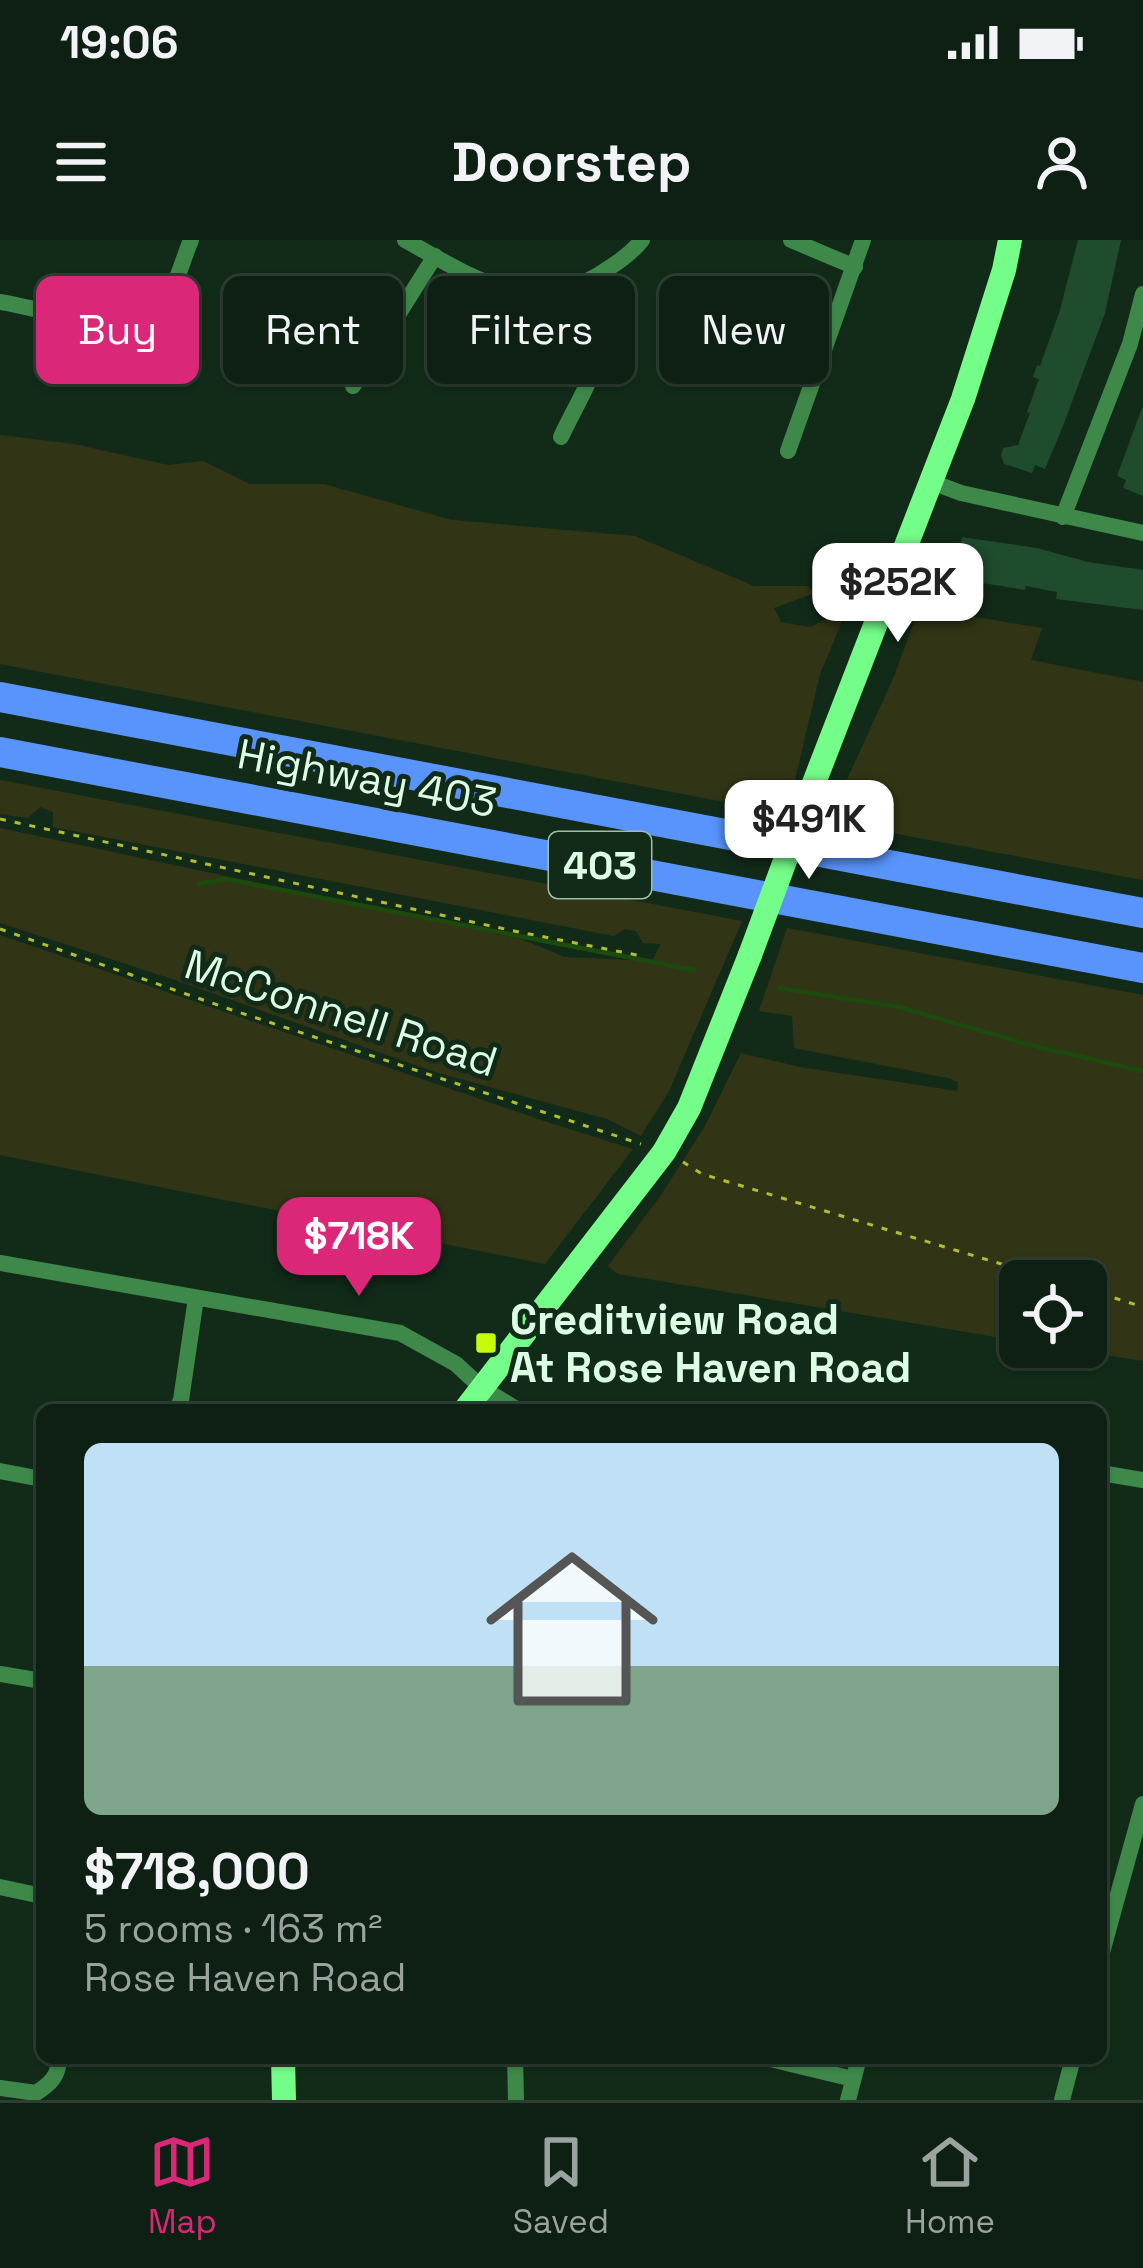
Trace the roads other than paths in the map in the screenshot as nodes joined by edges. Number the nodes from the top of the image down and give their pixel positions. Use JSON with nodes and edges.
{"nodes":[{"id":1,"x":191,"y":240,"type":"edge"},
{"id":2,"x":405,"y":240,"type":"edge"},
{"id":3,"x":642,"y":240,"type":"edge"},
{"id":4,"x":791,"y":240,"type":"edge"},
{"id":5,"x":863,"y":240,"type":"edge"},
{"id":6,"x":1010,"y":240,"type":"edge"},
{"id":7,"x":435,"y":256,"type":"junction"},
{"id":8,"x":855,"y":267,"type":"junction"},
{"id":9,"x":472,"y":276,"type":"edge"},
{"id":10,"x":595,"y":276,"type":"edge"},
{"id":11,"x":1143,"y":294,"type":"edge"},
{"id":12,"x":0,"y":302,"type":"edge"},
{"id":13,"x":586,"y":384,"type":"edge"},
{"id":14,"x":353,"y":386,"type":"dead end"},
{"id":15,"x":561,"y":437,"type":"dead end"},
{"id":16,"x":788,"y":451,"type":"dead end"},
{"id":17,"x":929,"y":481,"type":"junction"},
{"id":18,"x":1064,"y":517,"type":"junction"},
{"id":19,"x":1143,"y":533,"type":"edge"},
{"id":20,"x":0,"y":698,"type":"edge"},
{"id":21,"x":0,"y":752,"type":"edge"},
{"id":22,"x":1143,"y":913,"type":"edge"},
{"id":23,"x":1143,"y":968,"type":"edge"},
{"id":24,"x":0,"y":1263,"type":"edge"},
{"id":25,"x":196,"y":1298,"type":"junction"},
{"id":26,"x":482,"y":1388,"type":"junction"},
{"id":27,"x":178,"y":1404,"type":"edge"},
{"id":28,"x":470,"y":1404,"type":"edge"},
{"id":29,"x":508,"y":1404,"type":"edge"},
{"id":30,"x":0,"y":1471,"type":"edge"},
{"id":31,"x":1107,"y":1474,"type":"edge"},
{"id":32,"x":36,"y":1478,"type":"edge"},
{"id":33,"x":1143,"y":1480,"type":"edge"},
{"id":34,"x":0,"y":1674,"type":"edge"},
{"id":35,"x":36,"y":1680,"type":"edge"},
{"id":36,"x":1143,"y":1804,"type":"edge"},
{"id":37,"x":0,"y":1887,"type":"edge"},
{"id":38,"x":36,"y":1895,"type":"edge"},
{"id":39,"x":1107,"y":1935,"type":"edge"},
{"id":40,"x":59,"y":2064,"type":"edge"},
{"id":41,"x":284,"y":2064,"type":"edge"},
{"id":42,"x":515,"y":2064,"type":"edge"},
{"id":43,"x":791,"y":2064,"type":"edge"},
{"id":44,"x":857,"y":2064,"type":"edge"},
{"id":45,"x":1071,"y":2064,"type":"edge"},
{"id":46,"x":853,"y":2079,"type":"junction"},
{"id":47,"x":0,"y":2088,"type":"edge"},
{"id":48,"x":284,"y":2100,"type":"edge"},
{"id":49,"x":516,"y":2100,"type":"edge"},
{"id":50,"x":848,"y":2100,"type":"edge"},
{"id":51,"x":1061,"y":2100,"type":"edge"}],
"edges":[{"from":1,"to":12,"type":"street"},
{"from":2,"to":7,"type":"street"},
{"from":3,"to":10,"type":"street"},
{"from":4,"to":8,"type":"street"},
{"from":5,"to":8,"type":"street"},
{"from":6,"to":17,"type":"main road"},
{"from":7,"to":9,"type":"street"},
{"from":7,"to":14,"type":"street"},
{"from":8,"to":16,"type":"street"},
{"from":11,"to":18,"type":"street"},
{"from":13,"to":15,"type":"street"},
{"from":17,"to":18,"type":"street"},
{"from":17,"to":26,"type":"main road","bridge":true},
{"from":18,"to":19,"type":"street"},
{"from":20,"to":22,"type":"highway","name":"Highway 403","number":"403"},
{"from":21,"to":23,"type":"highway","name":"Highway 403","number":"403"},
{"from":24,"to":25,"type":"street"},
{"from":25,"to":26,"type":"street"},
{"from":25,"to":27,"type":"street"},
{"from":26,"to":28,"type":"main road"},
{"from":26,"to":29,"type":"street"},
{"from":30,"to":32,"type":"street"},
{"from":31,"to":33,"type":"street"},
{"from":34,"to":35,"type":"street"},
{"from":36,"to":39,"type":"street"},
{"from":37,"to":38,"type":"street"},
{"from":40,"to":47,"type":"street"},
{"from":41,"to":48,"type":"main road"},
{"from":42,"to":49,"type":"street"},
{"from":43,"to":46,"type":"street"},
{"from":44,"to":46,"type":"street"},
{"from":45,"to":51,"type":"street"},
{"from":46,"to":50,"type":"street"}]}
